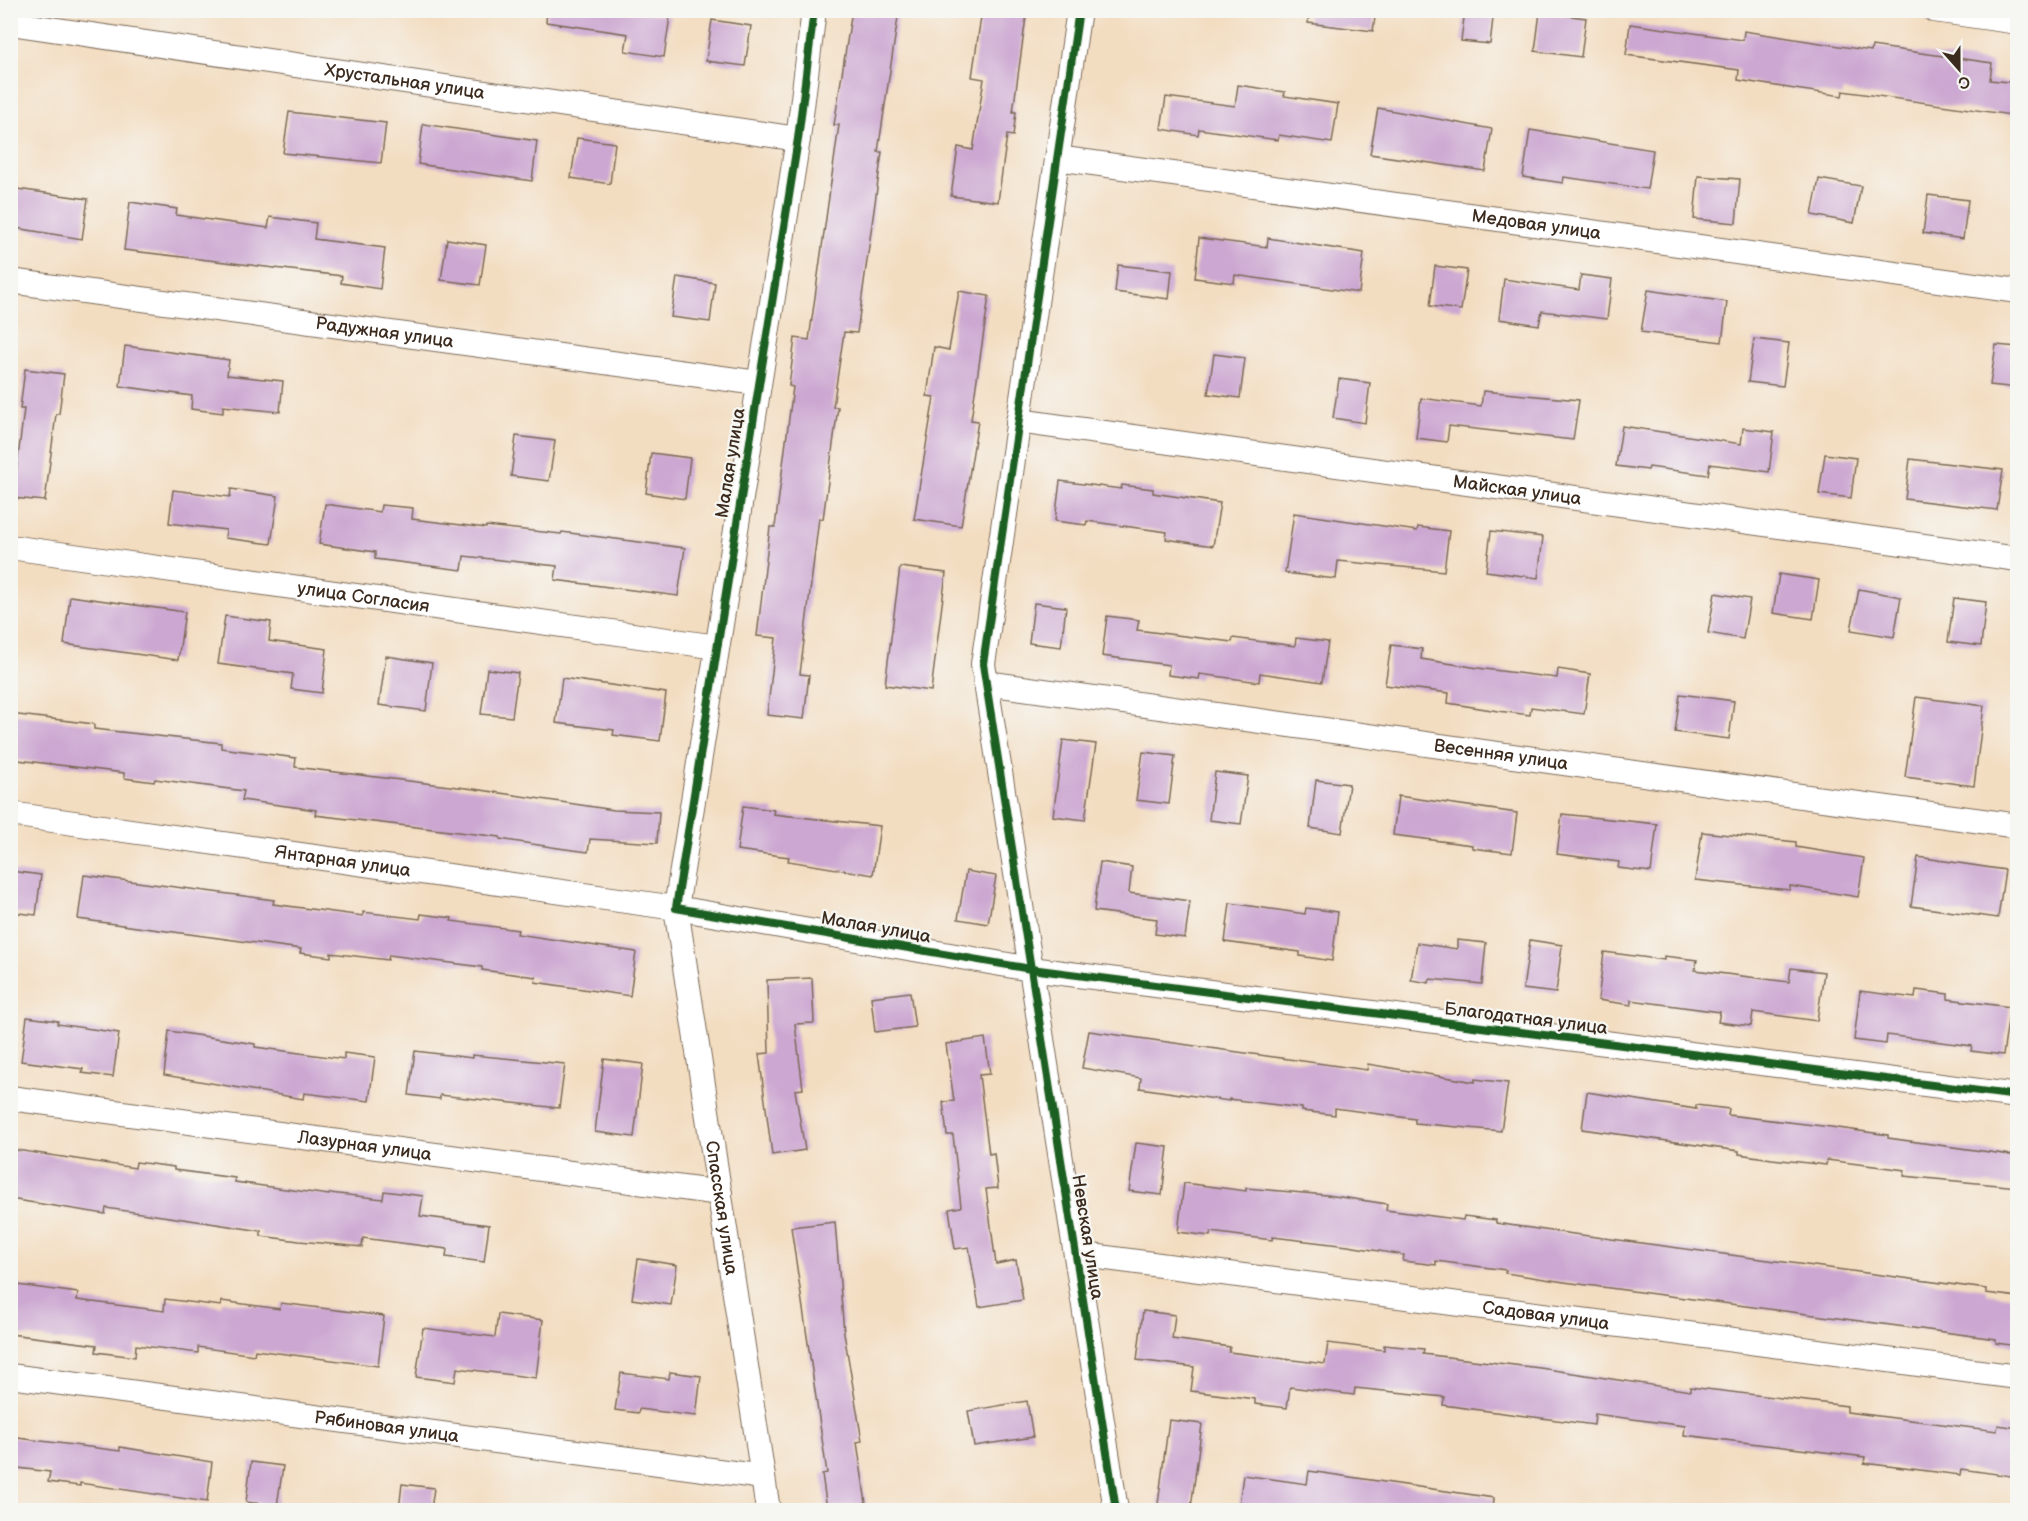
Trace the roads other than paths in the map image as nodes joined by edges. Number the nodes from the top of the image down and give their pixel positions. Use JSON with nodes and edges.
{"nodes":[{"id":1,"x":814,"y":10,"type":"edge"},
{"id":2,"x":1934,"y":10,"type":"edge"},
{"id":3,"x":1077,"y":21,"type":"edge"},
{"id":4,"x":2018,"y":22,"type":"edge"},
{"id":5,"x":10,"y":23,"type":"edge"},
{"id":6,"x":798,"y":139,"type":"junction"},
{"id":7,"x":1057,"y":158,"type":"junction"},
{"id":8,"x":10,"y":280,"type":"edge"},
{"id":9,"x":2018,"y":291,"type":"edge"},
{"id":10,"x":758,"y":383,"type":"junction"},
{"id":11,"x":1018,"y":421,"type":"junction"},
{"id":12,"x":10,"y":548,"type":"edge"},
{"id":13,"x":2018,"y":559,"type":"edge"},
{"id":14,"x":717,"y":647,"type":"junction"},
{"id":15,"x":986,"y":683,"type":"junction"},
{"id":16,"x":10,"y":814,"type":"edge"},
{"id":17,"x":2018,"y":826,"type":"edge"},
{"id":18,"x":676,"y":908,"type":"junction"},
{"id":19,"x":1031,"y":969,"type":"junction"},
{"id":20,"x":2018,"y":1096,"type":"edge"},
{"id":21,"x":10,"y":1098,"type":"edge"},
{"id":22,"x":720,"y":1193,"type":"junction"},
{"id":23,"x":1076,"y":1254,"type":"junction"},
{"id":24,"x":10,"y":1376,"type":"edge"},
{"id":25,"x":2018,"y":1377,"type":"edge"},
{"id":26,"x":763,"y":1477,"type":"junction"},
{"id":27,"x":768,"y":1510,"type":"edge"},
{"id":28,"x":1116,"y":1510,"type":"edge"}],
"edges":[{"from":1,"to":6,"type":"street","name":"Малая улица"},
{"from":2,"to":4,"type":"street"},
{"from":3,"to":7,"type":"street"},
{"from":5,"to":6,"type":"street","name":"Хрустальная улица"},
{"from":6,"to":10,"type":"street","name":"Малая улица"},
{"from":7,"to":9,"type":"street","name":"Медовая улица"},
{"from":7,"to":11,"type":"street"},
{"from":8,"to":10,"type":"street","name":"Радужная улица"},
{"from":10,"to":14,"type":"street","name":"Малая улица"},
{"from":11,"to":13,"type":"street","name":"Майская улица"},
{"from":11,"to":15,"type":"street"},
{"from":12,"to":14,"type":"street","name":"улица Согласия"},
{"from":14,"to":18,"type":"street","name":"Малая улица"},
{"from":15,"to":17,"type":"street","name":"Весенняя улица"},
{"from":15,"to":19,"type":"street"},
{"from":16,"to":18,"type":"street","name":"Янтарная улица"},
{"from":18,"to":19,"type":"street","name":"Малая улица"},
{"from":18,"to":22,"type":"street","name":"Спасская улица"},
{"from":19,"to":20,"type":"street","name":"Благодатная улица"},
{"from":19,"to":23,"type":"street","name":"Невская улица"},
{"from":21,"to":22,"type":"street","name":"Лазурная улица"},
{"from":22,"to":26,"type":"street","name":"Спасская улица"},
{"from":23,"to":25,"type":"street","name":"Садовая улица"},
{"from":23,"to":28,"type":"street","name":"Невская улица"},
{"from":24,"to":26,"type":"street","name":"Рябиновая улица"},
{"from":26,"to":27,"type":"street","name":"Спасская улица"}]}
